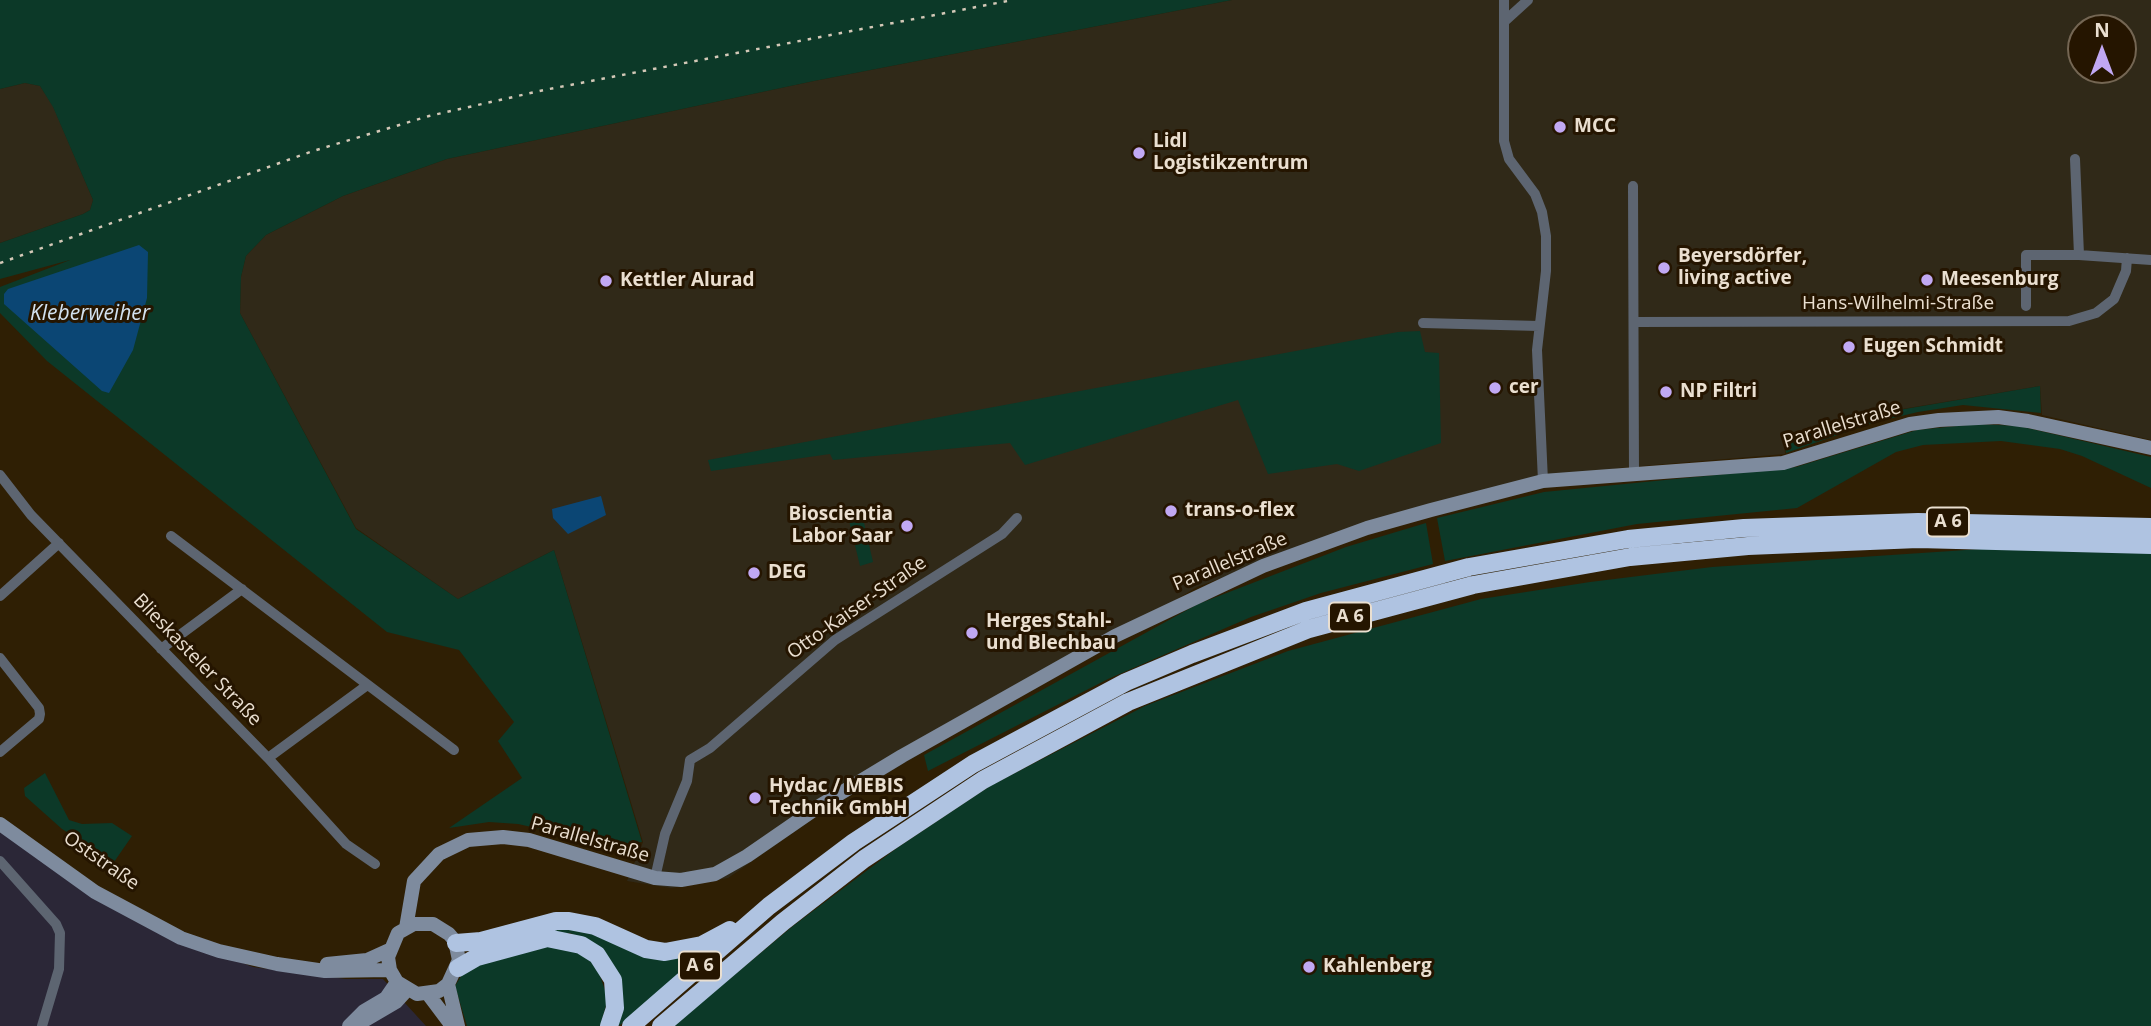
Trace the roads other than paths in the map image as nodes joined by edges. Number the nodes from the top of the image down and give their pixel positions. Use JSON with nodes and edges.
{"nodes":[{"id":1,"x":1504,"y":0,"type":"edge"},
{"id":2,"x":1528,"y":0,"type":"edge"},
{"id":3,"x":1506,"y":20,"type":"junction"},
{"id":4,"x":2075,"y":159,"type":"dead end"},
{"id":5,"x":1633,"y":186,"type":"dead end"},
{"id":6,"x":2079,"y":255,"type":"junction"},
{"id":7,"x":2127,"y":258,"type":"junction"},
{"id":8,"x":2151,"y":260,"type":"edge"},
{"id":9,"x":2025,"y":306,"type":"dead end"},
{"id":10,"x":1634,"y":322,"type":"junction"},
{"id":11,"x":1423,"y":323,"type":"dead end"},
{"id":12,"x":1539,"y":326,"type":"junction"},
{"id":13,"x":2151,"y":448,"type":"edge"},
{"id":14,"x":0,"y":474,"type":"edge"},
{"id":15,"x":1634,"y":475,"type":"junction"},
{"id":16,"x":1543,"y":481,"type":"junction"},
{"id":17,"x":1017,"y":518,"type":"dead end"},
{"id":18,"x":2151,"y":527,"type":"edge"},
{"id":19,"x":171,"y":536,"type":"dead end"},
{"id":20,"x":59,"y":543,"type":"junction"},
{"id":21,"x":2151,"y":545,"type":"edge"},
{"id":22,"x":242,"y":590,"type":"junction"},
{"id":23,"x":0,"y":596,"type":"edge"},
{"id":24,"x":161,"y":649,"type":"junction"},
{"id":25,"x":0,"y":659,"type":"edge"},
{"id":26,"x":366,"y":686,"type":"junction"},
{"id":27,"x":454,"y":750,"type":"dead end"},
{"id":28,"x":0,"y":752,"type":"edge"},
{"id":29,"x":268,"y":758,"type":"junction"},
{"id":30,"x":0,"y":813,"type":"edge"},
{"id":31,"x":0,"y":824,"type":"edge"},
{"id":32,"x":0,"y":861,"type":"edge"},
{"id":33,"x":431,"y":862,"type":"junction"},
{"id":34,"x":375,"y":863,"type":"dead end"},
{"id":35,"x":655,"y":878,"type":"junction"},
{"id":36,"x":769,"y":906,"type":"junction"},
{"id":37,"x":424,"y":923,"type":"junction"},
{"id":38,"x":406,"y":928,"type":"junction"},
{"id":39,"x":181,"y":938,"type":"junction"},
{"id":40,"x":456,"y":943,"type":"junction"},
{"id":41,"x":389,"y":950,"type":"junction"},
{"id":42,"x":305,"y":968,"type":"junction"},
{"id":43,"x":458,"y":968,"type":"junction"},
{"id":44,"x":398,"y":981,"type":"junction"},
{"id":45,"x":448,"y":984,"type":"junction"},
{"id":46,"x":428,"y":994,"type":"junction"},
{"id":47,"x":42,"y":1026,"type":"edge"},
{"id":48,"x":349,"y":1026,"type":"edge"},
{"id":49,"x":355,"y":1026,"type":"edge"},
{"id":50,"x":452,"y":1026,"type":"edge"},
{"id":51,"x":458,"y":1026,"type":"edge"},
{"id":52,"x":609,"y":1026,"type":"edge"},
{"id":53,"x":631,"y":1026,"type":"edge"},
{"id":54,"x":661,"y":1026,"type":"edge"}],
"edges":[{"from":1,"to":3,"type":"street"},
{"from":2,"to":3,"type":"street"},
{"from":3,"to":12,"type":"street"},
{"from":4,"to":6,"type":"street"},
{"from":5,"to":10,"type":"street"},
{"from":6,"to":7,"type":"street"},
{"from":6,"to":9,"type":"street"},
{"from":7,"to":8,"type":"street"},
{"from":7,"to":10,"type":"street","name":"Hans-Wilhelmi-Straße"},
{"from":10,"to":15,"type":"street"},
{"from":11,"to":12,"type":"street"},
{"from":12,"to":16,"type":"street"},
{"from":13,"to":15,"type":"street","name":"Parallelstraße"},
{"from":14,"to":20,"type":"street","name":"Blieskasteler Straße"},
{"from":15,"to":16,"type":"street","name":"Parallelstraße"},
{"from":16,"to":35,"type":"street","name":"Parallelstraße"},
{"from":17,"to":35,"type":"street","name":"Otto-Kaiser-Straße"},
{"from":18,"to":36,"type":"highway","number":"A 6"},
{"from":19,"to":22,"type":"street"},
{"from":20,"to":23,"type":"street"},
{"from":20,"to":24,"type":"street","name":"Blieskasteler Straße"},
{"from":21,"to":54,"type":"highway","number":"A 6"},
{"from":22,"to":24,"type":"street"},
{"from":22,"to":26,"type":"street"},
{"from":24,"to":29,"type":"street","name":"Blieskasteler Straße"},
{"from":25,"to":28,"type":"street"},
{"from":26,"to":27,"type":"street"},
{"from":26,"to":29,"type":"street"},
{"from":29,"to":34,"type":"street","name":"Blieskasteler Straße"},
{"from":30,"to":39,"type":"street","name":"Oststraße"},
{"from":31,"to":39,"type":"street","name":"Oststraße"},
{"from":32,"to":47,"type":"street"},
{"from":33,"to":35,"type":"street","name":"Parallelstraße"},
{"from":33,"to":37,"type":"street"},
{"from":33,"to":38,"type":"street","name":"Parallelstraße"},
{"from":36,"to":40,"type":"highway"},
{"from":36,"to":53,"type":"highway","number":"A 6"},
{"from":37,"to":38,"type":"street"},
{"from":37,"to":40,"type":"street"},
{"from":38,"to":41,"type":"street"},
{"from":39,"to":42,"type":"street","name":"Oststraße"},
{"from":40,"to":43,"type":"street"},
{"from":41,"to":42,"type":"street","name":"Oststraße"},
{"from":41,"to":44,"type":"street"},
{"from":42,"to":44,"type":"street","name":"Oststraße"},
{"from":43,"to":45,"type":"street"},
{"from":43,"to":52,"type":"highway"},
{"from":44,"to":46,"type":"street"},
{"from":44,"to":48,"type":"street"},
{"from":44,"to":49,"type":"street"},
{"from":45,"to":46,"type":"street"},
{"from":45,"to":51,"type":"street"},
{"from":46,"to":50,"type":"street"}]}
